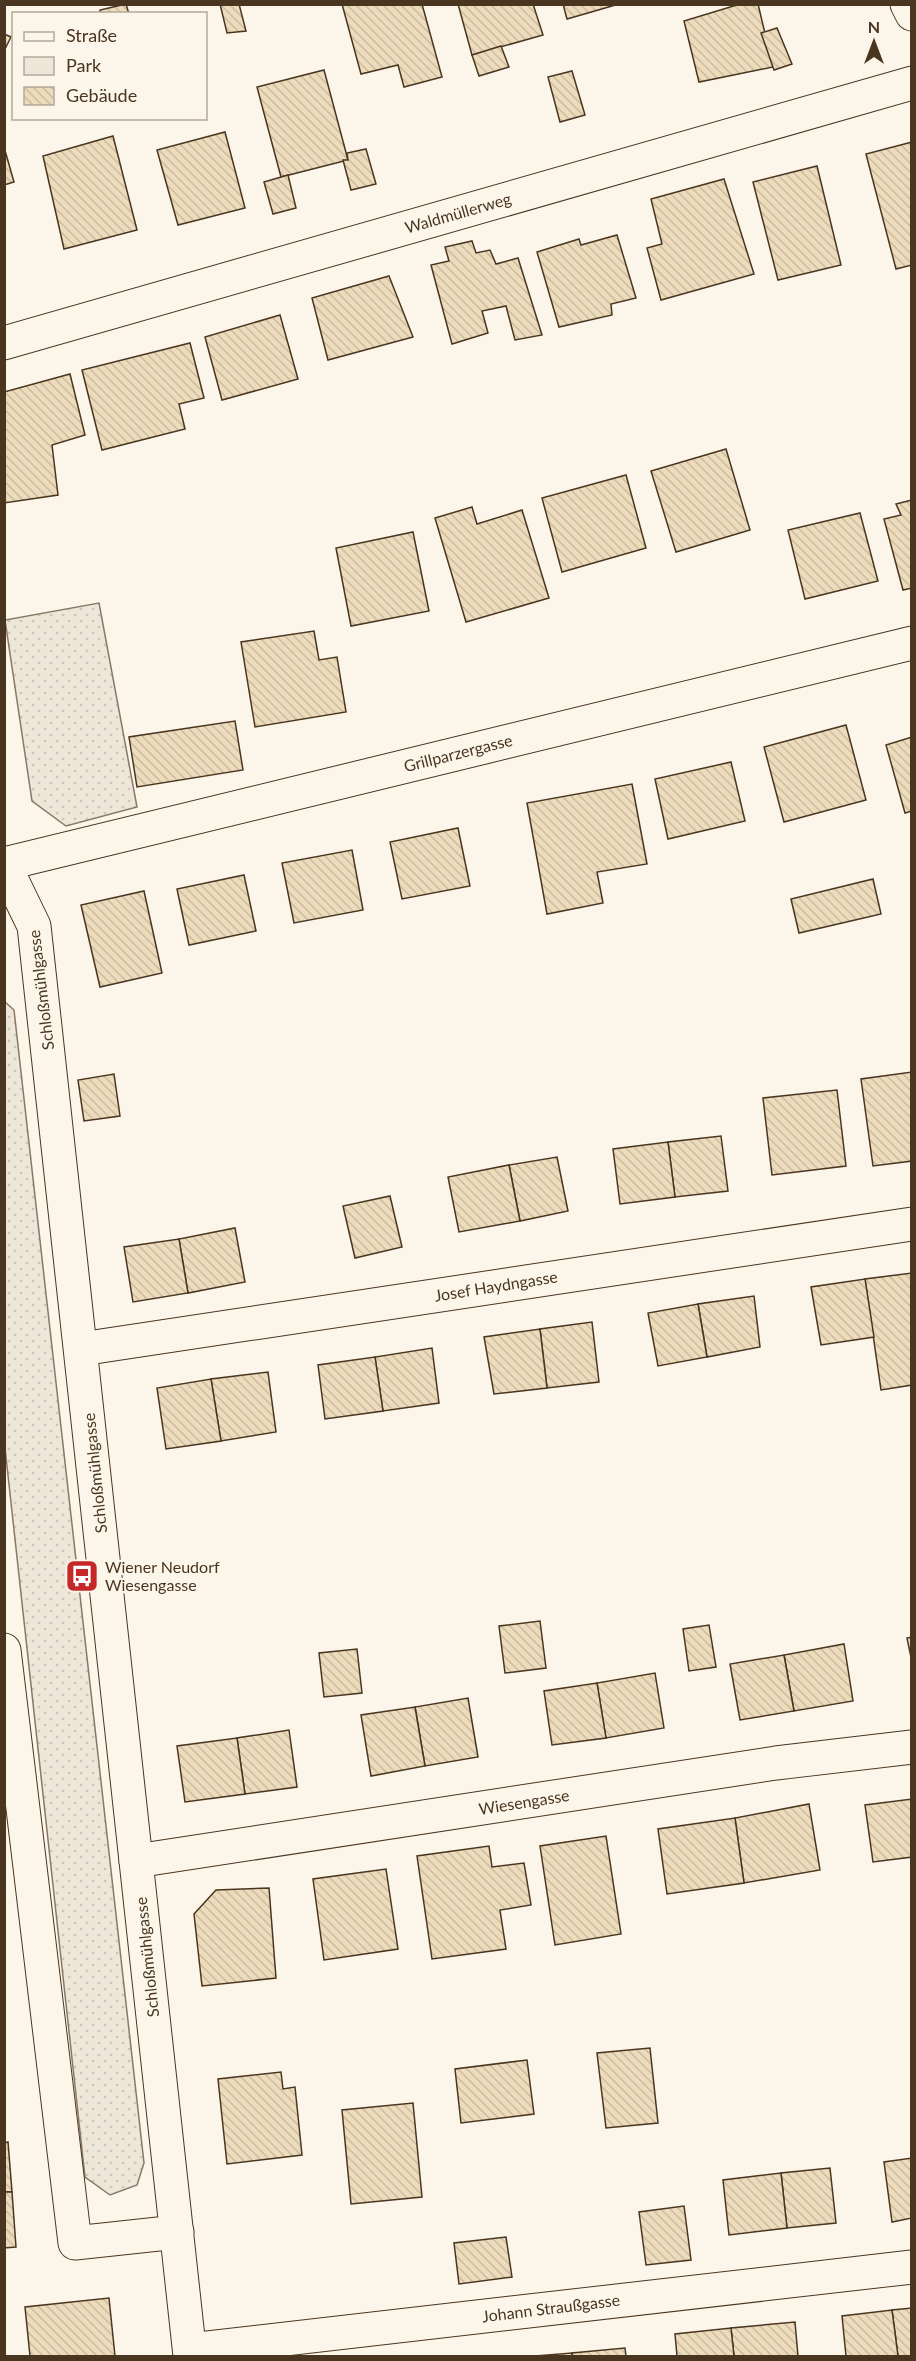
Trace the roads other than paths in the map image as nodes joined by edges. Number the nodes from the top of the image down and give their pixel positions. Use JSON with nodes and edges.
{"nodes":[{"id":1,"x":907,"y":4,"type":"edge"},
{"id":2,"x":912,"y":14,"type":"edge"},
{"id":3,"x":912,"y":82,"type":"edge"},
{"id":4,"x":4,"y":343,"type":"edge"},
{"id":5,"x":912,"y":643,"type":"edge"},
{"id":6,"x":4,"y":864,"type":"edge"},
{"id":7,"x":19,"y":928,"type":"edge"},
{"id":8,"x":912,"y":1224,"type":"edge"},
{"id":9,"x":81,"y":1349,"type":"junction"},
{"id":10,"x":4,"y":1650,"type":"edge"},
{"id":11,"x":912,"y":1747,"type":"edge"},
{"id":12,"x":136,"y":1861,"type":"junction"},
{"id":13,"x":177,"y":2232,"type":"junction"},
{"id":14,"x":912,"y":2267,"type":"edge"},
{"id":15,"x":190,"y":2353,"type":"edge"}],
"edges":[{"from":1,"to":2,"type":"street"},
{"from":3,"to":4,"type":"street","name":"Waldmüllerweg"},
{"from":5,"to":6,"type":"street","name":"Grillparzergasse"},
{"from":6,"to":7,"type":"street","name":"Schloßmühlgasse"},
{"from":7,"to":9,"type":"street","name":"Schloßmühlgasse"},
{"from":8,"to":9,"type":"street","name":"Josef Haydngasse"},
{"from":9,"to":12,"type":"street","name":"Schloßmühlgasse"},
{"from":10,"to":13,"type":"street"},
{"from":11,"to":12,"type":"street","name":"Wiesengasse"},
{"from":12,"to":13,"type":"street","name":"Schloßmühlgasse"},
{"from":13,"to":15,"type":"street","name":"Schloßmühlgasse"},
{"from":14,"to":15,"type":"street","name":"Johann Straußgasse"}]}
